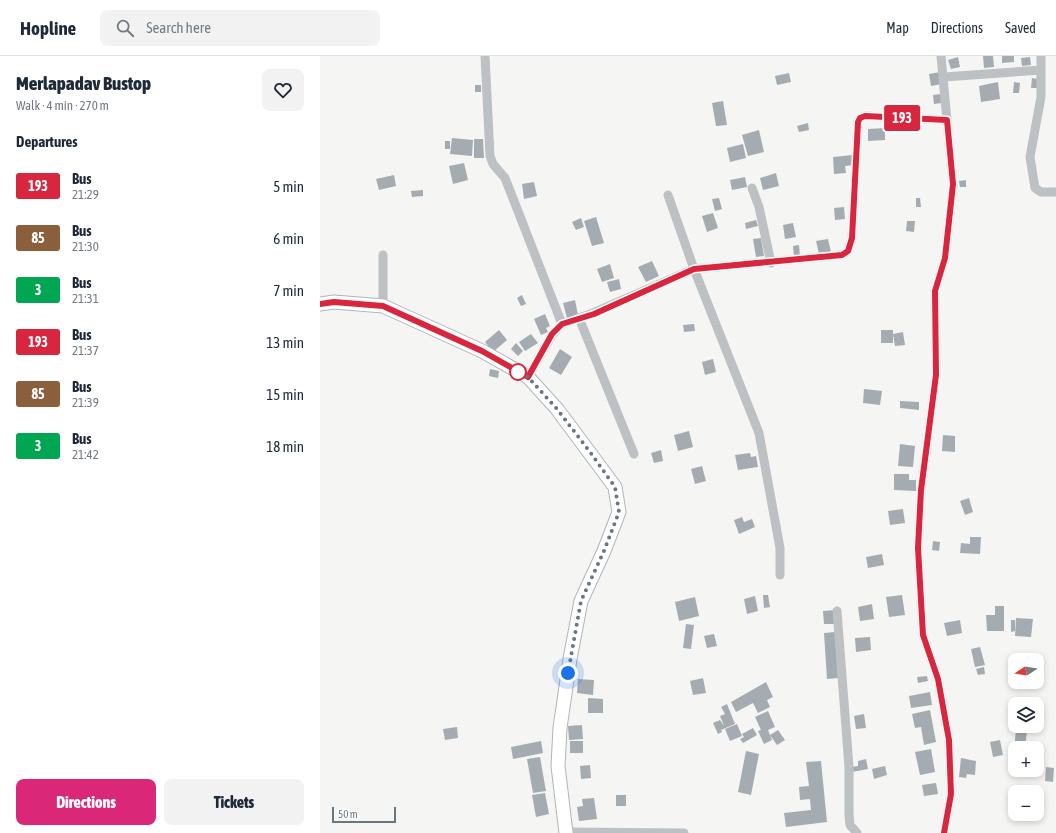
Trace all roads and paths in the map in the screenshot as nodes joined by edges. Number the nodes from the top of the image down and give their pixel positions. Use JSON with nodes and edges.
{"nodes":[{"id":1,"x":485,"y":56,"type":"edge"},
{"id":2,"x":941,"y":56,"type":"edge"},
{"id":3,"x":1041,"y":56,"type":"edge"},
{"id":4,"x":1042,"y":70,"type":"junction"},
{"id":5,"x":944,"y":77,"type":"junction"},
{"id":6,"x":947,"y":120,"type":"junction"},
{"id":7,"x":752,"y":188,"type":"dead end"},
{"id":8,"x":1056,"y":192,"type":"edge"},
{"id":9,"x":668,"y":194,"type":"dead end"},
{"id":10,"x":383,"y":255,"type":"dead end"},
{"id":11,"x":771,"y":263,"type":"junction"},
{"id":12,"x":694,"y":269,"type":"junction"},
{"id":13,"x":320,"y":304,"type":"edge"},
{"id":14,"x":383,"y":306,"type":"junction"},
{"id":15,"x":579,"y":318,"type":"junction"},
{"id":16,"x":562,"y":324,"type":"junction"},
{"id":17,"x":528,"y":377,"type":"junction"},
{"id":18,"x":634,"y":454,"type":"dead end"},
{"id":19,"x":780,"y":575,"type":"dead end"},
{"id":20,"x":837,"y":611,"type":"dead end"},
{"id":21,"x":566,"y":832,"type":"edge"},
{"id":22,"x":684,"y":833,"type":"edge"},
{"id":23,"x":857,"y":833,"type":"edge"},
{"id":24,"x":944,"y":833,"type":"edge"}],
"edges":[{"from":1,"to":16,"type":"street"},
{"from":2,"to":5,"type":"street"},
{"from":3,"to":4,"type":"street"},
{"from":4,"to":5,"type":"street"},
{"from":4,"to":8,"type":"street"},
{"from":5,"to":6,"type":"street"},
{"from":6,"to":11,"type":"street"},
{"from":6,"to":24,"type":"street"},
{"from":7,"to":11,"type":"street"},
{"from":9,"to":12,"type":"street"},
{"from":10,"to":14,"type":"street"},
{"from":11,"to":12,"type":"street"},
{"from":12,"to":15,"type":"street"},
{"from":12,"to":19,"type":"street"},
{"from":13,"to":14,"type":"main road"},
{"from":14,"to":17,"type":"main road"},
{"from":15,"to":16,"type":"street"},
{"from":15,"to":18,"type":"street"},
{"from":16,"to":17,"type":"street"},
{"from":17,"to":21,"type":"main road"},
{"from":20,"to":23,"type":"street"},
{"from":21,"to":22,"type":"street"}]}
